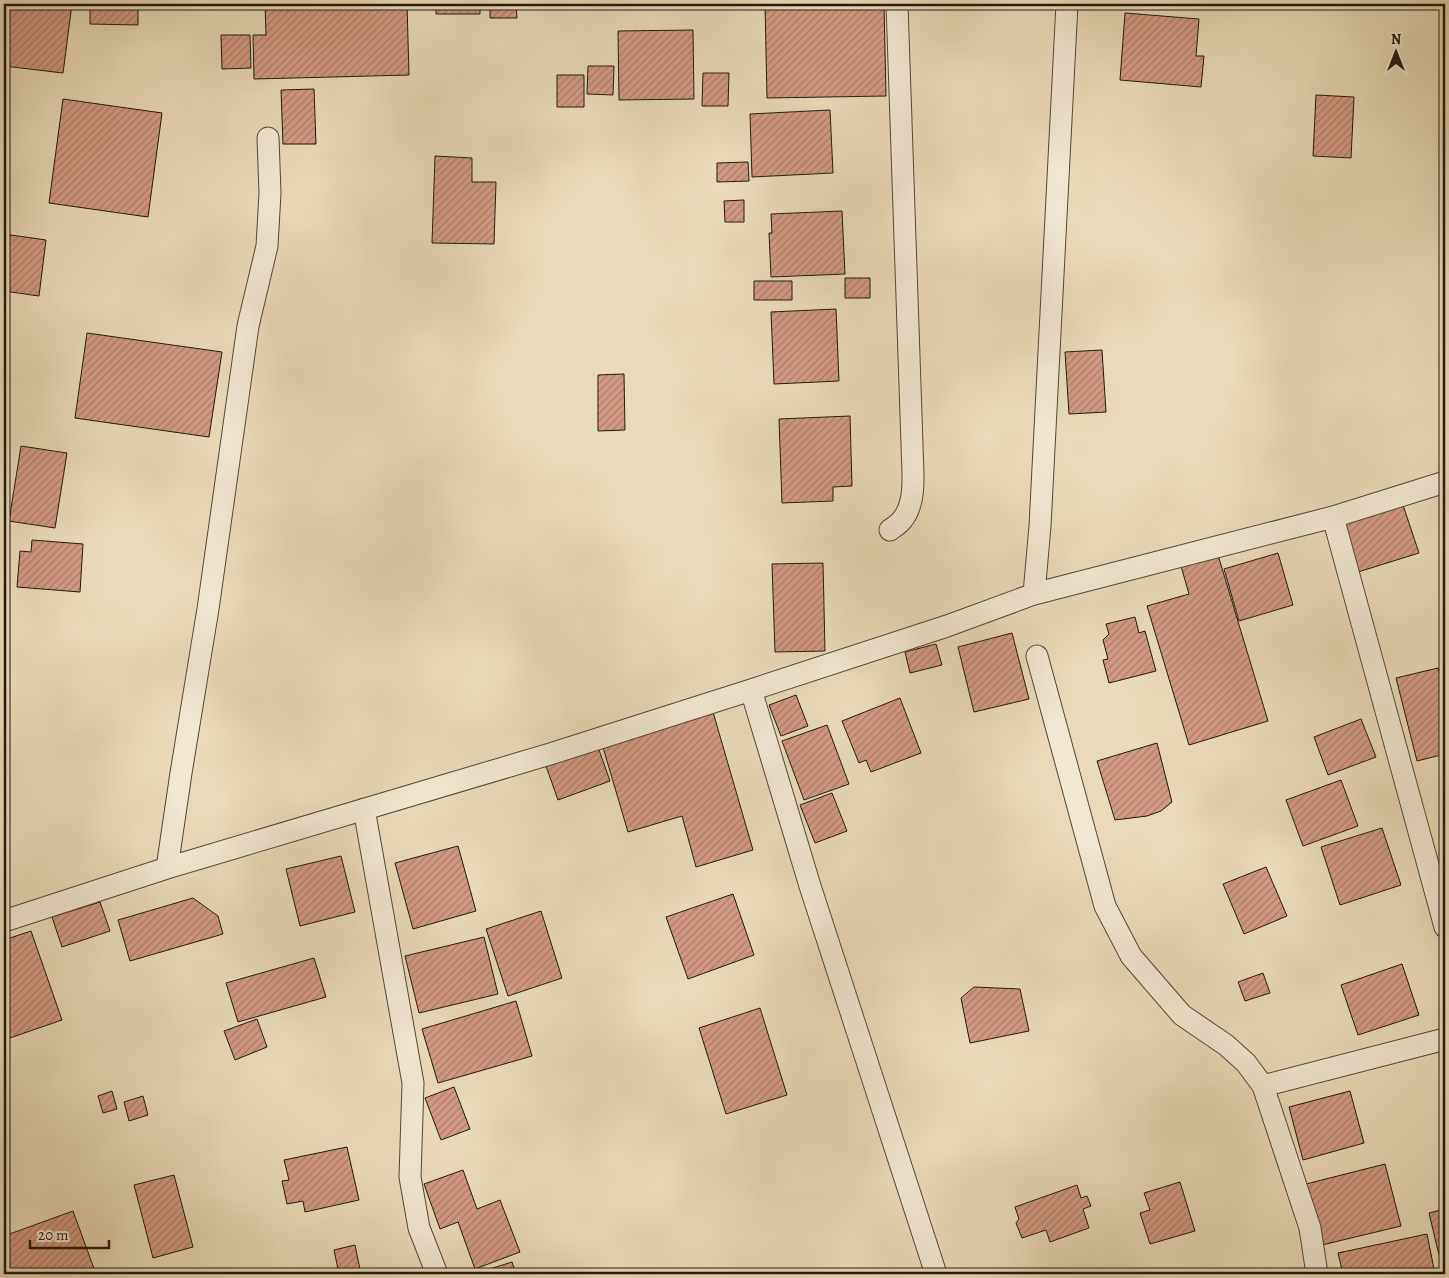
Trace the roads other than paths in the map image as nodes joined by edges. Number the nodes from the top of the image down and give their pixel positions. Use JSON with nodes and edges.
{"nodes":[{"id":1,"x":897,"y":4,"type":"edge"},
{"id":2,"x":1067,"y":4,"type":"edge"},
{"id":3,"x":268,"y":138,"type":"dead end"},
{"id":4,"x":1445,"y":482,"type":"edge"},
{"id":5,"x":1332,"y":517,"type":"junction"},
{"id":6,"x":890,"y":530,"type":"dead end"},
{"id":7,"x":1034,"y":594,"type":"junction"},
{"id":8,"x":1037,"y":656,"type":"dead end"},
{"id":9,"x":751,"y":690,"type":"junction"},
{"id":10,"x":364,"y":809,"type":"junction"},
{"id":11,"x":167,"y":868,"type":"junction"},
{"id":12,"x":4,"y":921,"type":"edge"},
{"id":13,"x":1445,"y":927,"type":"edge"},
{"id":14,"x":1445,"y":1039,"type":"edge"},
{"id":15,"x":1263,"y":1086,"type":"junction"},
{"id":16,"x":437,"y":1274,"type":"edge"},
{"id":17,"x":936,"y":1274,"type":"edge"},
{"id":18,"x":1317,"y":1274,"type":"edge"}],
"edges":[{"from":1,"to":6,"type":"street"},
{"from":2,"to":7,"type":"street"},
{"from":3,"to":11,"type":"street"},
{"from":4,"to":5,"type":"street"},
{"from":5,"to":7,"type":"street"},
{"from":5,"to":13,"type":"street"},
{"from":7,"to":9,"type":"street"},
{"from":8,"to":15,"type":"street"},
{"from":9,"to":10,"type":"street"},
{"from":9,"to":17,"type":"street"},
{"from":10,"to":11,"type":"street"},
{"from":10,"to":16,"type":"street"},
{"from":11,"to":12,"type":"street"},
{"from":14,"to":15,"type":"street"},
{"from":15,"to":18,"type":"street"}]}
